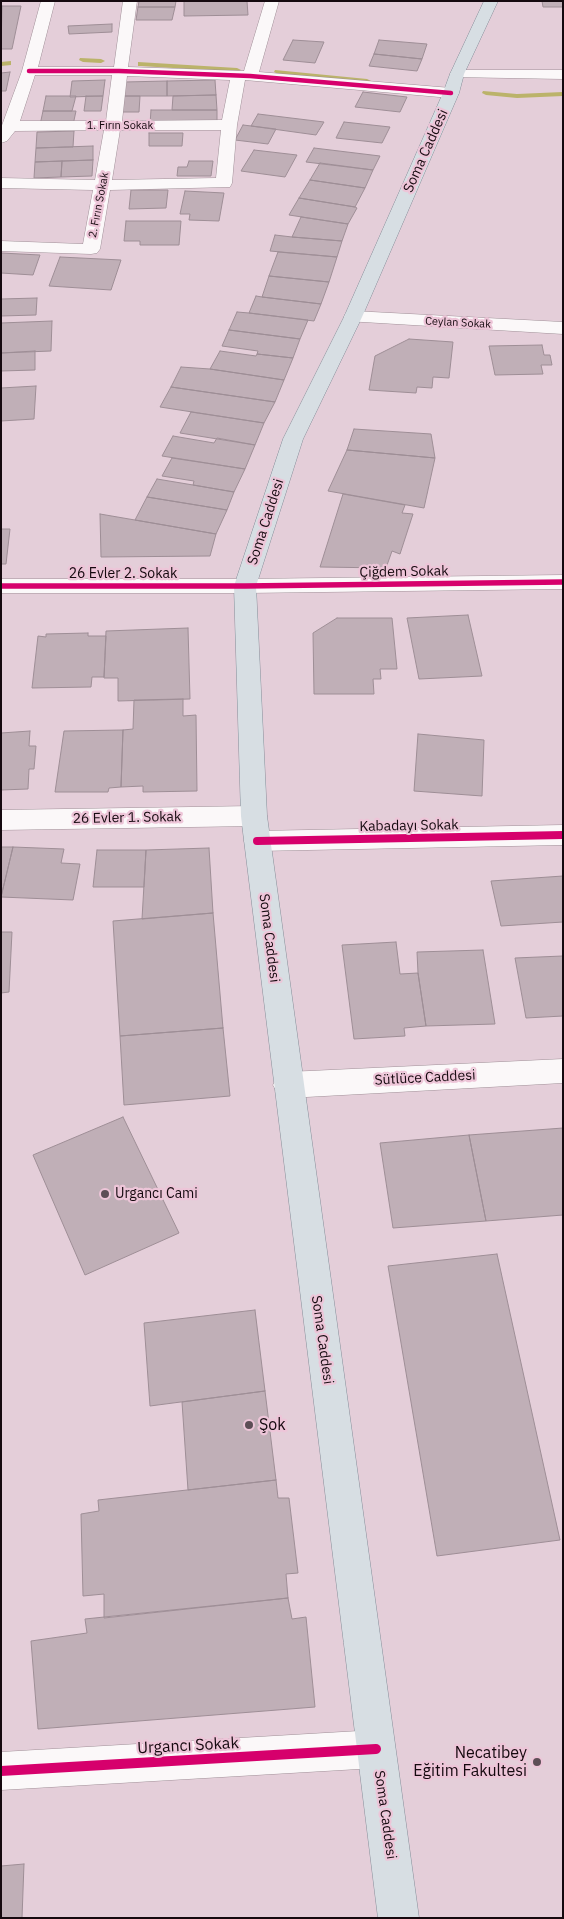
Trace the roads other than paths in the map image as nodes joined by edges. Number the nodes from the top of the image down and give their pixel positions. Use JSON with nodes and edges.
{"nodes":[{"id":1,"x":48,"y":1,"type":"edge"},
{"id":2,"x":130,"y":1,"type":"edge"},
{"id":3,"x":272,"y":1,"type":"edge"},
{"id":4,"x":491,"y":1,"type":"edge"},
{"id":5,"x":29,"y":71,"type":"junction"},
{"id":6,"x":120,"y":71,"type":"junction"},
{"id":7,"x":563,"y":75,"type":"edge"},
{"id":8,"x":244,"y":76,"type":"junction"},
{"id":9,"x":454,"y":83,"type":"junction"},
{"id":10,"x":113,"y":126,"type":"junction"},
{"id":11,"x":228,"y":126,"type":"junction"},
{"id":12,"x":6,"y":132,"type":"edge"},
{"id":13,"x":1,"y":184,"type":"edge"},
{"id":14,"x":104,"y":185,"type":"junction"},
{"id":15,"x":1,"y":246,"type":"edge"},
{"id":16,"x":353,"y":317,"type":"junction"},
{"id":17,"x":563,"y":328,"type":"edge"},
{"id":18,"x":563,"y":582,"type":"edge"},
{"id":19,"x":1,"y":586,"type":"edge"},
{"id":20,"x":245,"y":586,"type":"junction"},
{"id":21,"x":1,"y":820,"type":"edge"},
{"id":22,"x":255,"y":829,"type":"junction"},
{"id":23,"x":563,"y":835,"type":"edge"},
{"id":24,"x":563,"y":1071,"type":"edge"},
{"id":25,"x":288,"y":1085,"type":"junction"},
{"id":26,"x":376,"y":1749,"type":"junction"},
{"id":27,"x":1,"y":1771,"type":"edge"},
{"id":28,"x":399,"y":1918,"type":"edge"}],
"edges":[{"from":1,"to":5,"type":"street"},
{"from":2,"to":6,"type":"street","name":"2. Fırın Sokak"},
{"from":3,"to":8,"type":"street"},
{"from":4,"to":9,"type":"main road","name":"Soma Caddesi"},
{"from":5,"to":6,"type":"street"},
{"from":5,"to":12,"type":"street"},
{"from":6,"to":8,"type":"street"},
{"from":6,"to":10,"type":"street","name":"2. Fırın Sokak"},
{"from":7,"to":9,"type":"street"},
{"from":8,"to":9,"type":"street"},
{"from":8,"to":11,"type":"street"},
{"from":9,"to":16,"type":"main road","name":"Soma Caddesi"},
{"from":10,"to":11,"type":"street","name":"1. Fırın Sokak"},
{"from":10,"to":12,"type":"street","name":"1. Fırın Sokak"},
{"from":10,"to":14,"type":"street","name":"2. Fırın Sokak"},
{"from":11,"to":14,"type":"street"},
{"from":13,"to":14,"type":"street"},
{"from":14,"to":15,"type":"street","name":"2. Fırın Sokak"},
{"from":16,"to":17,"type":"street","name":"Ceylan Sokak"},
{"from":16,"to":20,"type":"main road","name":"Soma Caddesi"},
{"from":18,"to":20,"type":"street","name":"Çiğdem Sokak"},
{"from":19,"to":20,"type":"street","name":"26 Evler 2. Sokak"},
{"from":20,"to":22,"type":"main road","name":"Soma Caddesi"},
{"from":21,"to":22,"type":"street","name":"26 Evler 1. Sokak"},
{"from":22,"to":23,"type":"street","name":"Kabadayı Sokak"},
{"from":22,"to":25,"type":"main road","name":"Soma Caddesi"},
{"from":24,"to":25,"type":"street","name":"Sütlüce Caddesi"},
{"from":25,"to":26,"type":"main road","name":"Soma Caddesi"},
{"from":26,"to":27,"type":"street","name":"Urgancı Sokak"},
{"from":26,"to":28,"type":"main road","name":"Soma Caddesi"}]}
